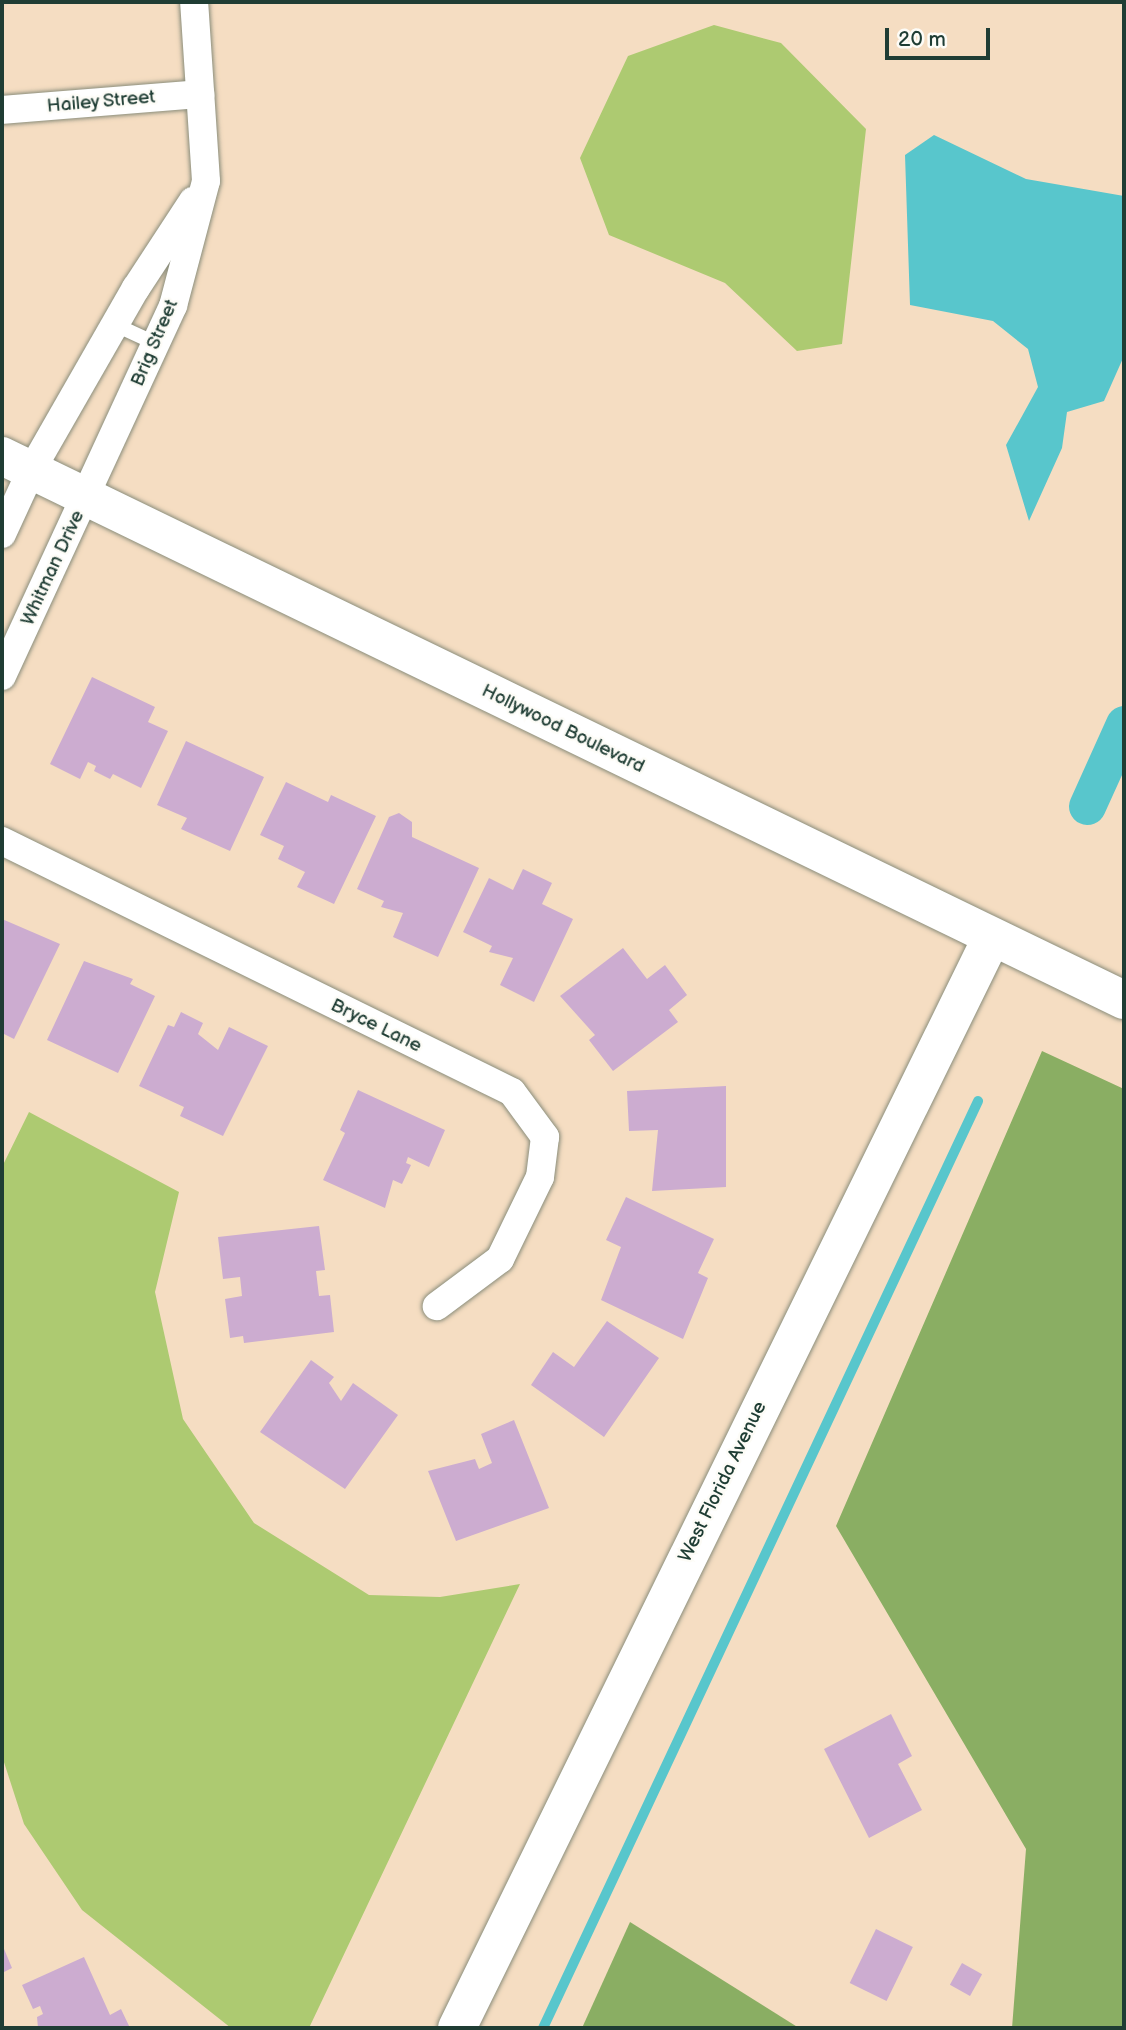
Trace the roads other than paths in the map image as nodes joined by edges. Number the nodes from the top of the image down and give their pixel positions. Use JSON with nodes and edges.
{"nodes":[{"id":1,"x":194,"y":2,"type":"edge"},
{"id":2,"x":200,"y":94,"type":"junction"},
{"id":3,"x":2,"y":110,"type":"edge"},
{"id":4,"x":206,"y":181,"type":"junction"},
{"id":5,"x":116,"y":325,"type":"junction"},
{"id":6,"x":157,"y":344,"type":"junction"},
{"id":7,"x":17,"y":464,"type":"edge"},
{"id":8,"x":86,"y":498,"type":"junction"},
{"id":9,"x":2,"y":534,"type":"edge"},
{"id":10,"x":2,"y":676,"type":"edge"},
{"id":11,"x":2,"y":841,"type":"edge"},
{"id":12,"x":992,"y":937,"type":"junction"},
{"id":13,"x":1124,"y":1000,"type":"edge"},
{"id":14,"x":437,"y":1306,"type":"dead end"},
{"id":15,"x":457,"y":2028,"type":"edge"}],
"edges":[{"from":1,"to":2,"type":"street","name":"Brig Street"},
{"from":2,"to":3,"type":"street","name":"Hailey Street"},
{"from":2,"to":4,"type":"street","name":"Brig Street"},
{"from":4,"to":5,"type":"street","name":"Brig Street"},
{"from":4,"to":6,"type":"street","name":"Brig Street"},
{"from":5,"to":6,"type":"lane"},
{"from":5,"to":7,"type":"street","name":"Brig Street"},
{"from":6,"to":8,"type":"street","name":"Brig Street"},
{"from":7,"to":8,"type":"street","name":"Hollywood Boulevard"},
{"from":7,"to":9,"type":"street"},
{"from":8,"to":10,"type":"street","name":"Whitman Drive"},
{"from":8,"to":12,"type":"street","name":"Hollywood Boulevard"},
{"from":11,"to":14,"type":"street","name":"Bryce Lane"},
{"from":12,"to":13,"type":"street","name":"Hollywood Boulevard"},
{"from":12,"to":15,"type":"street","name":"West Florida Avenue"}]}
